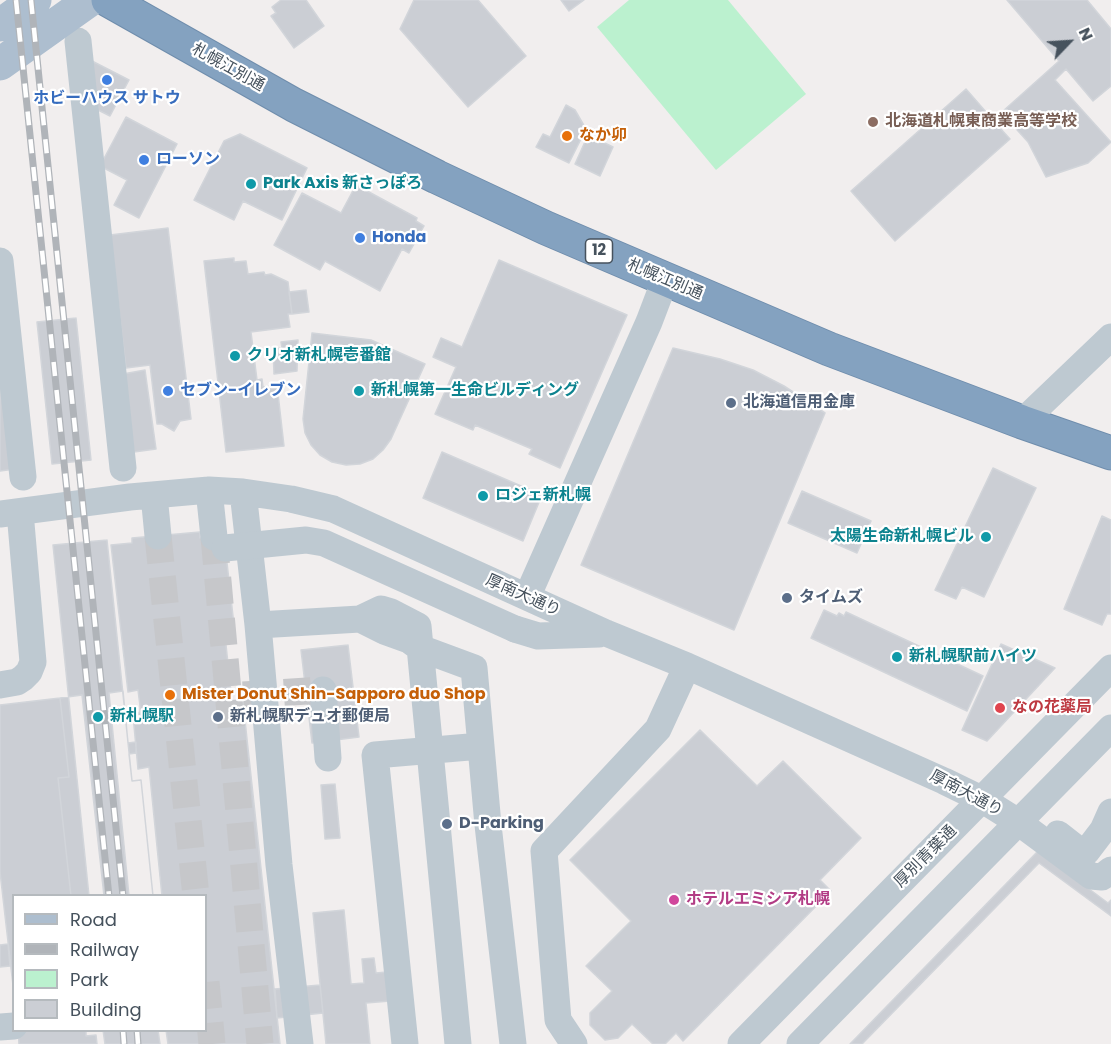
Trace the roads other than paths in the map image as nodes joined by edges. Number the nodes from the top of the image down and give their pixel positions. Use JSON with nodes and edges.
{"nodes":[{"id":1,"x":35,"y":0,"type":"edge"},
{"id":2,"x":90,"y":0,"type":"edge"},
{"id":3,"x":108,"y":0,"type":"edge"},
{"id":4,"x":0,"y":26,"type":"edge"},
{"id":5,"x":78,"y":41,"type":"dead end"},
{"id":6,"x":0,"y":64,"type":"edge"},
{"id":7,"x":0,"y":261,"type":"edge"},
{"id":8,"x":665,"y":280,"type":"junction"},
{"id":9,"x":1111,"y":337,"type":"edge"},
{"id":10,"x":1022,"y":422,"type":"junction"},
{"id":11,"x":1111,"y":453,"type":"edge"},
{"id":12,"x":123,"y":468,"type":"dead end"},
{"id":13,"x":23,"y":477,"type":"dead end"},
{"id":14,"x":209,"y":490,"type":"junction"},
{"id":15,"x":243,"y":492,"type":"junction"},
{"id":16,"x":154,"y":495,"type":"junction"},
{"id":17,"x":10,"y":513,"type":"edge"},
{"id":18,"x":158,"y":536,"type":"tunnel mouth"},
{"id":19,"x":527,"y":597,"type":"junction"},
{"id":20,"x":258,"y":625,"type":"junction"},
{"id":21,"x":606,"y":633,"type":"junction"},
{"id":22,"x":420,"y":648,"type":"junction"},
{"id":23,"x":687,"y":666,"type":"junction"},
{"id":24,"x":1111,"y":668,"type":"edge"},
{"id":25,"x":0,"y":685,"type":"edge"},
{"id":26,"x":323,"y":690,"type":"dead end"},
{"id":27,"x":1111,"y":728,"type":"edge"},
{"id":28,"x":481,"y":746,"type":"junction"},
{"id":29,"x":430,"y":750,"type":"junction"},
{"id":30,"x":328,"y":758,"type":"dead end"},
{"id":31,"x":983,"y":800,"type":"junction"},
{"id":32,"x":1111,"y":812,"type":"edge"},
{"id":33,"x":1023,"y":817,"type":"junction"},
{"id":34,"x":1111,"y":870,"type":"edge"},
{"id":35,"x":556,"y":1032,"type":"edge"},
{"id":36,"x":300,"y":1044,"type":"edge"},
{"id":37,"x":405,"y":1044,"type":"edge"},
{"id":38,"x":458,"y":1044,"type":"edge"},
{"id":39,"x":513,"y":1044,"type":"edge"},
{"id":40,"x":574,"y":1044,"type":"edge"},
{"id":41,"x":741,"y":1044,"type":"edge"},
{"id":42,"x":801,"y":1044,"type":"edge"}],
"edges":[{"from":1,"to":4,"type":"main road"},
{"from":2,"to":6,"type":"main road"},
{"from":3,"to":8,"type":"highway","name":"札幌江別通","number":"12"},
{"from":5,"to":12,"type":"street"},
{"from":7,"to":13,"type":"street"},
{"from":8,"to":10,"type":"highway","name":"札幌江別通","number":"12"},
{"from":8,"to":19,"type":"street"},
{"from":9,"to":10,"type":"street"},
{"from":10,"to":11,"type":"highway","name":"札幌江別通","number":"12"},
{"from":14,"to":15,"type":"street","name":"厚南大通り"},
{"from":14,"to":16,"type":"street","name":"厚南大通り"},
{"from":14,"to":21,"type":"street","bridge":true},
{"from":15,"to":19,"type":"street","name":"厚南大通り"},
{"from":15,"to":20,"type":"street"},
{"from":16,"to":17,"type":"street","name":"厚南大通り"},
{"from":16,"to":18,"type":"street"},
{"from":17,"to":25,"type":"street"},
{"from":19,"to":21,"type":"street","name":"厚南大通り"},
{"from":20,"to":22,"type":"street"},
{"from":20,"to":36,"type":"street"},
{"from":21,"to":23,"type":"street","name":"厚南大通り"},
{"from":22,"to":28,"type":"street"},
{"from":22,"to":29,"type":"street"},
{"from":23,"to":31,"type":"street","name":"厚南大通り"},
{"from":23,"to":35,"type":"street"},
{"from":24,"to":31,"type":"street","name":"厚別青葉通"},
{"from":26,"to":30,"type":"street"},
{"from":27,"to":33,"type":"street"},
{"from":28,"to":29,"type":"street"},
{"from":28,"to":39,"type":"street"},
{"from":29,"to":37,"type":"street"},
{"from":29,"to":38,"type":"street"},
{"from":31,"to":33,"type":"street","name":"厚南大通り"},
{"from":31,"to":41,"type":"street","name":"厚別青葉通"},
{"from":32,"to":33,"type":"street"},
{"from":33,"to":34,"type":"street"},
{"from":33,"to":42,"type":"street"},
{"from":35,"to":40,"type":"street"}]}
